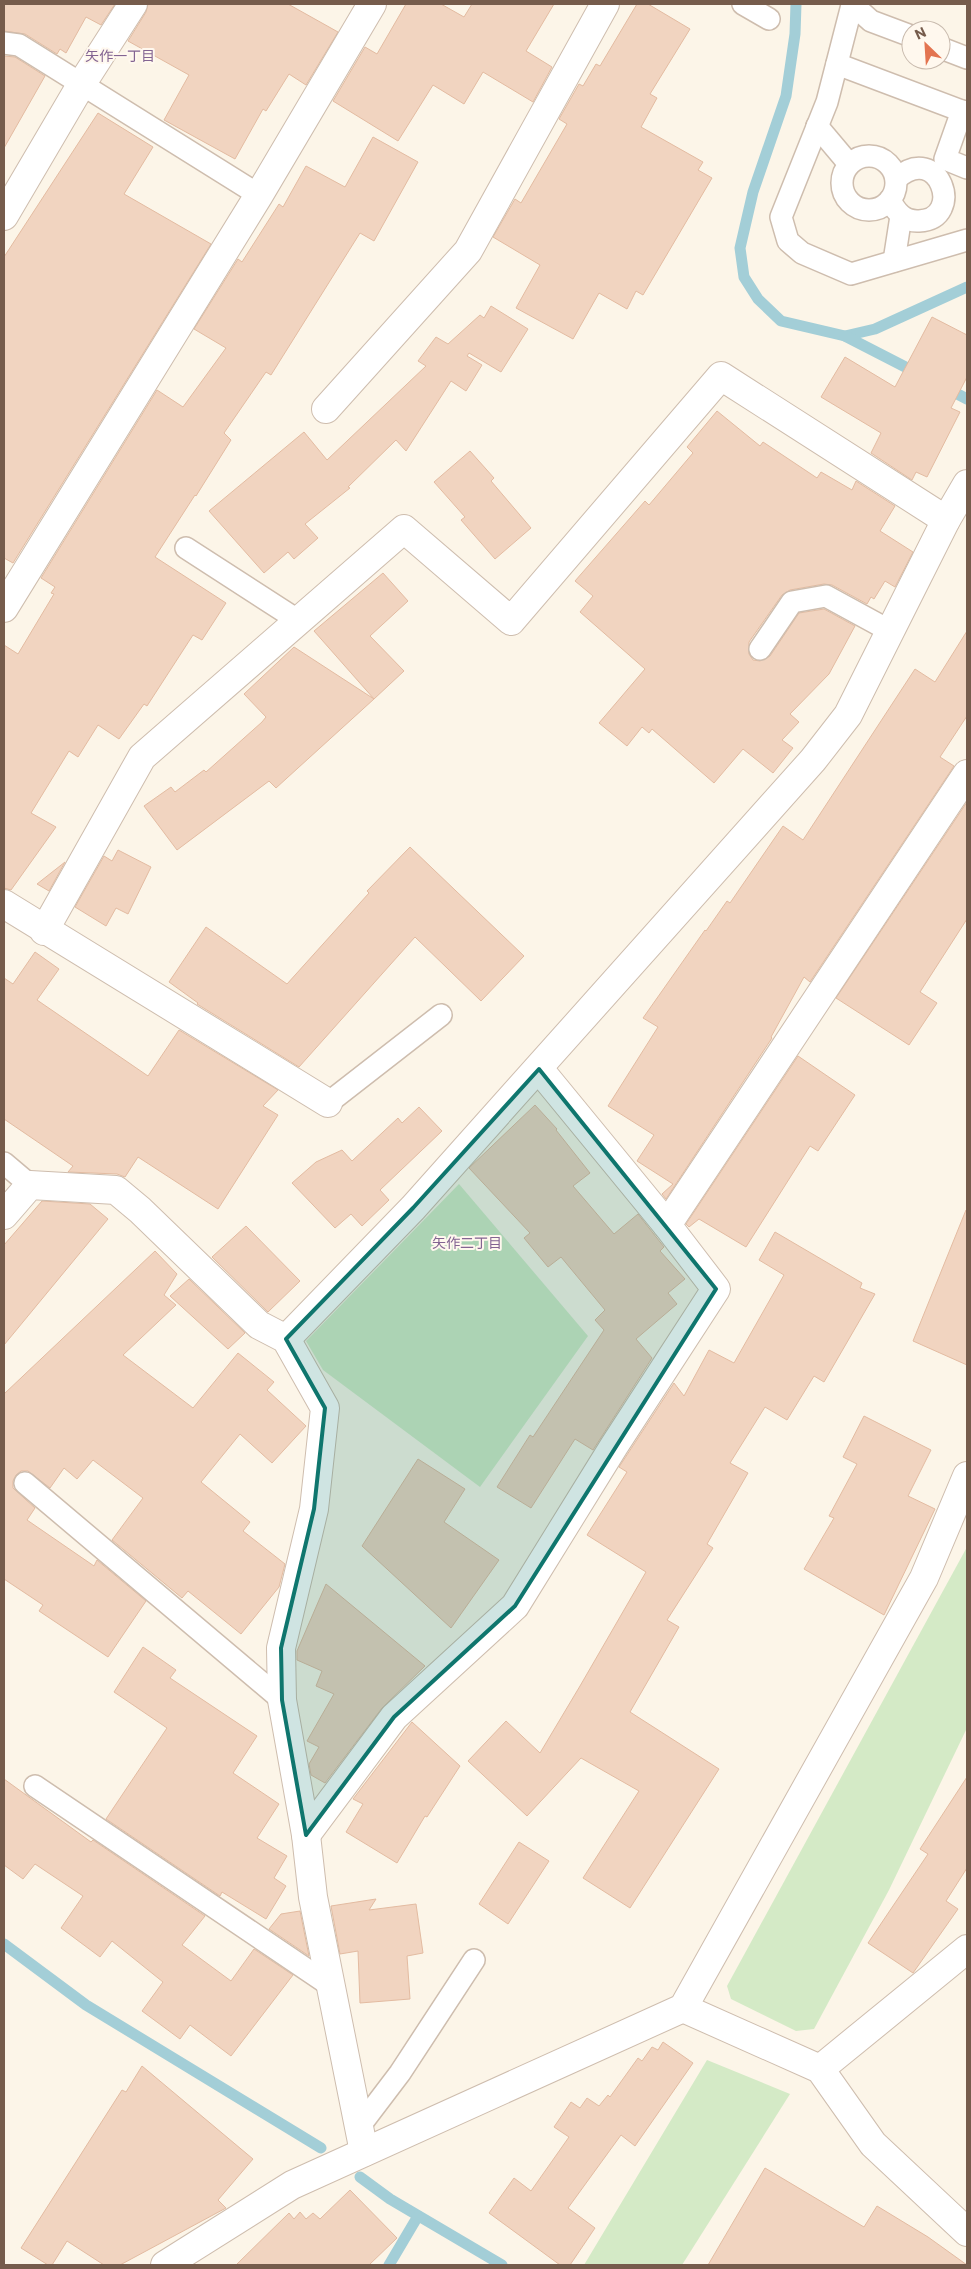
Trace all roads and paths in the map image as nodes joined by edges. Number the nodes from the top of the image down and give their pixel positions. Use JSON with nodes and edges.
{"nodes":[{"id":1,"x":133,"y":4,"type":"edge"},
{"id":2,"x":372,"y":4,"type":"edge"},
{"id":3,"x":605,"y":4,"type":"edge"},
{"id":4,"x":743,"y":4,"type":"edge"},
{"id":5,"x":852,"y":4,"type":"edge"},
{"id":6,"x":769,"y":19,"type":"dead end"},
{"id":7,"x":901,"y":32,"type":"edge"},
{"id":8,"x":4,"y":43,"type":"edge"},
{"id":9,"x":951,"y":50,"type":"edge"},
{"id":10,"x":965,"y":52,"type":"edge"},
{"id":11,"x":837,"y":64,"type":"junction"},
{"id":12,"x":80,"y":85,"type":"junction"},
{"id":13,"x":965,"y":112,"type":"edge"},
{"id":14,"x":817,"y":126,"type":"junction"},
{"id":15,"x":849,"y":164,"type":"junction"},
{"id":16,"x":967,"y":168,"type":"edge"},
{"id":17,"x":896,"y":179,"type":"junction"},
{"id":18,"x":259,"y":195,"type":"junction"},
{"id":19,"x":895,"y":208,"type":"junction"},
{"id":20,"x":4,"y":216,"type":"edge"},
{"id":21,"x":967,"y":240,"type":"edge"},
{"id":22,"x":894,"y":261,"type":"junction"},
{"id":23,"x":326,"y":409,"type":"dead end"},
{"id":24,"x":967,"y":484,"type":"edge"},
{"id":25,"x":946,"y":520,"type":"junction"},
{"id":26,"x":186,"y":548,"type":"dead end"},
{"id":27,"x":4,"y":608,"type":"edge"},
{"id":28,"x":299,"y":621,"type":"junction"},
{"id":29,"x":892,"y":632,"type":"junction"},
{"id":30,"x":760,"y":649,"type":"dead end"},
{"id":31,"x":967,"y":774,"type":"edge"},
{"id":32,"x":4,"y":904,"type":"edge"},
{"id":33,"x":44,"y":931,"type":"junction"},
{"id":34,"x":440,"y":1015,"type":"dead end"},
{"id":35,"x":539,"y":1069,"type":"junction"},
{"id":36,"x":328,"y":1103,"type":"joint"},
{"id":37,"x":4,"y":1162,"type":"edge"},
{"id":38,"x":30,"y":1185,"type":"junction"},
{"id":39,"x":4,"y":1214,"type":"edge"},
{"id":40,"x":667,"y":1225,"type":"junction"},
{"id":41,"x":286,"y":1339,"type":"junction"},
{"id":42,"x":967,"y":1476,"type":"edge"},
{"id":43,"x":25,"y":1483,"type":"dead end"},
{"id":44,"x":282,"y":1700,"type":"junction"},
{"id":45,"x":35,"y":1786,"type":"dead end"},
{"id":46,"x":306,"y":1835,"type":"junction"},
{"id":47,"x":967,"y":1949,"type":"edge"},
{"id":48,"x":474,"y":1960,"type":"dead end"},
{"id":49,"x":331,"y":1986,"type":"junction"},
{"id":50,"x":684,"y":2008,"type":"junction"},
{"id":51,"x":820,"y":2069,"type":"junction"},
{"id":52,"x":362,"y":2140,"type":"junction"},
{"id":53,"x":967,"y":2232,"type":"edge"},
{"id":54,"x":165,"y":2265,"type":"edge"}],
"edges":[{"from":1,"to":12,"type":"street"},
{"from":2,"to":18,"type":"street"},
{"from":3,"to":23,"type":"street"},
{"from":4,"to":6,"type":"lane"},
{"from":5,"to":7,"type":"lane"},
{"from":5,"to":11,"type":"lane"},
{"from":8,"to":12,"type":"lane"},
{"from":9,"to":10,"type":"lane"},
{"from":11,"to":13,"type":"lane"},
{"from":11,"to":14,"type":"lane"},
{"from":12,"to":18,"type":"lane"},
{"from":12,"to":20,"type":"street"},
{"from":13,"to":16,"type":"lane"},
{"from":14,"to":15,"type":"lane"},
{"from":14,"to":22,"type":"lane"},
{"from":15,"to":17,"type":"lane"},
{"from":15,"to":19,"type":"lane"},
{"from":17,"to":19,"type":"lane"},
{"from":17,"to":19,"type":"lane"},
{"from":18,"to":27,"type":"street"},
{"from":19,"to":22,"type":"lane"},
{"from":21,"to":22,"type":"lane"},
{"from":24,"to":25,"type":"street"},
{"from":25,"to":28,"type":"street"},
{"from":25,"to":29,"type":"street"},
{"from":26,"to":28,"type":"lane"},
{"from":28,"to":33,"type":"street"},
{"from":29,"to":30,"type":"lane"},
{"from":29,"to":35,"type":"street"},
{"from":31,"to":40,"type":"street"},
{"from":32,"to":33,"type":"street"},
{"from":33,"to":36,"type":"street"},
{"from":34,"to":36,"type":"lane"},
{"from":35,"to":40,"type":"street"},
{"from":35,"to":41,"type":"street"},
{"from":37,"to":38,"type":"lane"},
{"from":38,"to":39,"type":"street"},
{"from":38,"to":41,"type":"street"},
{"from":40,"to":46,"type":"street"},
{"from":41,"to":44,"type":"street"},
{"from":42,"to":50,"type":"street"},
{"from":43,"to":44,"type":"lane"},
{"from":44,"to":46,"type":"street"},
{"from":45,"to":49,"type":"lane"},
{"from":46,"to":49,"type":"street"},
{"from":47,"to":51,"type":"street"},
{"from":48,"to":52,"type":"lane"},
{"from":49,"to":52,"type":"street"},
{"from":50,"to":51,"type":"street"},
{"from":50,"to":52,"type":"street"},
{"from":51,"to":53,"type":"street"},
{"from":52,"to":54,"type":"street"}]}
